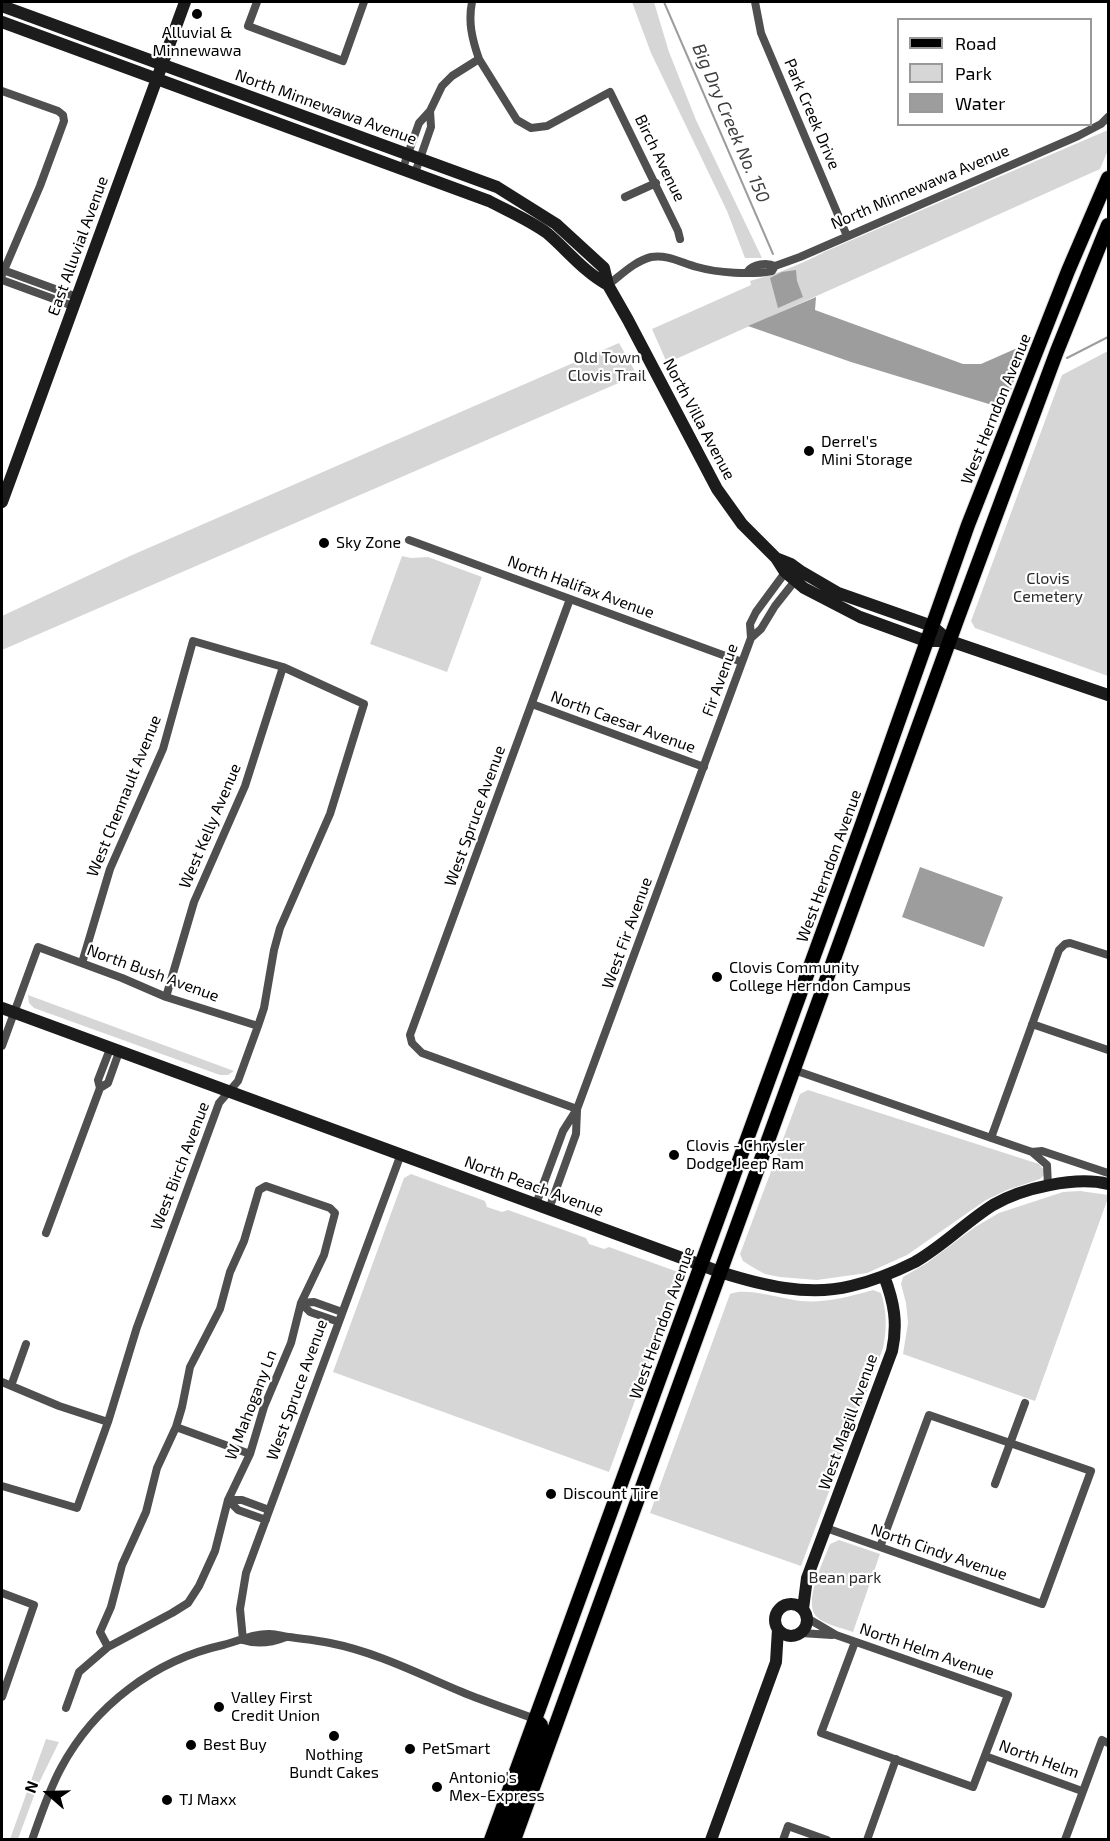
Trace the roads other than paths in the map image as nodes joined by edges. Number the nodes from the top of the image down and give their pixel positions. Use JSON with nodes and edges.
{"nodes":[{"id":1,"x":185,"y":2,"type":"edge"},
{"id":2,"x":257,"y":2,"type":"edge"},
{"id":3,"x":364,"y":2,"type":"edge"},
{"id":4,"x":472,"y":2,"type":"edge"},
{"id":5,"x":755,"y":2,"type":"edge"},
{"id":6,"x":2,"y":6,"type":"edge"},
{"id":7,"x":2,"y":22,"type":"edge"},
{"id":8,"x":479,"y":59,"type":"junction"},
{"id":9,"x":162,"y":65,"type":"junction"},
{"id":10,"x":157,"y":79,"type":"junction"},
{"id":11,"x":2,"y":91,"type":"edge"},
{"id":12,"x":1108,"y":117,"type":"edge"},
{"id":13,"x":414,"y":156,"type":"junction"},
{"id":14,"x":409,"y":170,"type":"junction"},
{"id":15,"x":1108,"y":178,"type":"edge"},
{"id":16,"x":656,"y":183,"type":"junction"},
{"id":17,"x":625,"y":197,"type":"dead end"},
{"id":18,"x":1108,"y":225,"type":"edge"},
{"id":19,"x":848,"y":236,"type":"junction"},
{"id":20,"x":680,"y":239,"type":"dead end"},
{"id":21,"x":2,"y":275,"type":"edge"},
{"id":22,"x":608,"y":285,"type":"junction"},
{"id":23,"x":75,"y":302,"type":"junction"},
{"id":24,"x":2,"y":502,"type":"edge"},
{"id":25,"x":409,"y":540,"type":"dead end"},
{"id":26,"x":788,"y":568,"type":"junction"},
{"id":27,"x":798,"y":577,"type":"junction"},
{"id":28,"x":570,"y":599,"type":"junction"},
{"id":29,"x":932,"y":626,"type":"junction"},
{"id":30,"x":751,"y":638,"type":"junction"},
{"id":31,"x":926,"y":641,"type":"junction"},
{"id":32,"x":950,"y":641,"type":"junction"},
{"id":33,"x":742,"y":663,"type":"junction"},
{"id":34,"x":283,"y":667,"type":"junction"},
{"id":35,"x":1108,"y":694,"type":"edge"},
{"id":36,"x":532,"y":704,"type":"junction"},
{"id":37,"x":704,"y":767,"type":"junction"},
{"id":38,"x":835,"y":897,"type":"junction"},
{"id":39,"x":1108,"y":955,"type":"edge"},
{"id":40,"x":82,"y":963,"type":"junction"},
{"id":41,"x":166,"y":997,"type":"junction"},
{"id":42,"x":8,"y":1011,"type":"edge"},
{"id":43,"x":1032,"y":1024,"type":"junction"},
{"id":44,"x":258,"y":1026,"type":"junction"},
{"id":45,"x":2,"y":1046,"type":"edge"},
{"id":46,"x":115,"y":1050,"type":"junction"},
{"id":47,"x":1108,"y":1050,"type":"edge"},
{"id":48,"x":794,"y":1070,"type":"junction"},
{"id":49,"x":228,"y":1092,"type":"junction"},
{"id":50,"x":577,"y":1109,"type":"junction"},
{"id":51,"x":991,"y":1138,"type":"junction"},
{"id":52,"x":1032,"y":1152,"type":"junction"},
{"id":53,"x":401,"y":1154,"type":"junction"},
{"id":54,"x":1108,"y":1173,"type":"edge"},
{"id":55,"x":1108,"y":1184,"type":"edge"},
{"id":56,"x":1048,"y":1186,"type":"junction"},
{"id":57,"x":536,"y":1204,"type":"junction"},
{"id":58,"x":549,"y":1209,"type":"junction"},
{"id":59,"x":46,"y":1233,"type":"dead end"},
{"id":60,"x":700,"y":1265,"type":"junction"},
{"id":61,"x":720,"y":1272,"type":"junction"},
{"id":62,"x":884,"y":1276,"type":"junction"},
{"id":63,"x":300,"y":1303,"type":"junction"},
{"id":64,"x":342,"y":1312,"type":"junction"},
{"id":65,"x":339,"y":1322,"type":"junction"},
{"id":66,"x":26,"y":1344,"type":"dead end"},
{"id":67,"x":2,"y":1382,"type":"edge"},
{"id":68,"x":11,"y":1386,"type":"junction"},
{"id":69,"x":1025,"y":1403,"type":"dead end"},
{"id":70,"x":108,"y":1422,"type":"junction"},
{"id":71,"x":176,"y":1427,"type":"junction"},
{"id":72,"x":1010,"y":1443,"type":"junction"},
{"id":73,"x":249,"y":1454,"type":"junction"},
{"id":74,"x":995,"y":1484,"type":"dead end"},
{"id":75,"x":2,"y":1486,"type":"edge"},
{"id":76,"x":228,"y":1500,"type":"junction"},
{"id":77,"x":269,"y":1510,"type":"junction"},
{"id":78,"x":266,"y":1520,"type":"junction"},
{"id":79,"x":826,"y":1528,"type":"junction"},
{"id":80,"x":880,"y":1546,"type":"junction"},
{"id":81,"x":807,"y":1578,"type":"junction"},
{"id":82,"x":2,"y":1593,"type":"edge"},
{"id":83,"x":789,"y":1605,"type":"junction"},
{"id":84,"x":805,"y":1614,"type":"junction"},
{"id":85,"x":778,"y":1629,"type":"junction"},
{"id":86,"x":797,"y":1634,"type":"junction"},
{"id":87,"x":836,"y":1635,"type":"junction"},
{"id":88,"x":243,"y":1640,"type":"junction"},
{"id":89,"x":855,"y":1642,"type":"junction"},
{"id":90,"x":108,"y":1647,"type":"junction"},
{"id":91,"x":776,"y":1662,"type":"junction"},
{"id":92,"x":2,"y":1697,"type":"edge"},
{"id":93,"x":66,"y":1708,"type":"dead end"},
{"id":94,"x":535,"y":1719,"type":"junction"},
{"id":95,"x":1105,"y":1742,"type":"edge"},
{"id":96,"x":985,"y":1756,"type":"junction"},
{"id":97,"x":896,"y":1759,"type":"junction"},
{"id":98,"x":1082,"y":1791,"type":"junction"},
{"id":99,"x":33,"y":1839,"type":"edge"},
{"id":100,"x":491,"y":1839,"type":"edge"},
{"id":101,"x":503,"y":1839,"type":"edge"},
{"id":102,"x":514,"y":1839,"type":"edge"},
{"id":103,"x":711,"y":1839,"type":"edge"},
{"id":104,"x":783,"y":1839,"type":"edge"},
{"id":105,"x":827,"y":1839,"type":"edge"},
{"id":106,"x":867,"y":1839,"type":"edge"},
{"id":107,"x":1065,"y":1839,"type":"edge"}],
"edges":[{"from":1,"to":9,"type":"street","name":"East Alluvial Avenue"},
{"from":2,"to":3,"type":"street"},
{"from":4,"to":8,"type":"street"},
{"from":5,"to":19,"type":"street","name":"Park Creek Drive"},
{"from":6,"to":9,"type":"street","name":"North Minnewawa Avenue"},
{"from":7,"to":10,"type":"street","name":"North Minnewawa Avenue"},
{"from":8,"to":13,"type":"street"},
{"from":8,"to":16,"type":"street","name":"Birch Avenue"},
{"from":9,"to":10,"type":"street","name":"East Alluvial Avenue"},
{"from":9,"to":13,"type":"street","name":"North Minnewawa Avenue"},
{"from":10,"to":14,"type":"street","name":"North Minnewawa Avenue"},
{"from":10,"to":23,"type":"street","name":"East Alluvial Avenue"},
{"from":11,"to":21,"type":"street"},
{"from":12,"to":19,"type":"street","name":"North Minnewawa Avenue"},
{"from":13,"to":14,"type":"street"},
{"from":13,"to":22,"type":"street","name":"North Minnewawa Avenue"},
{"from":14,"to":22,"type":"street","name":"North Minnewawa Avenue"},
{"from":15,"to":29,"type":"main road","name":"West Herndon Avenue"},
{"from":16,"to":17,"type":"street"},
{"from":16,"to":20,"type":"street","name":"Birch Avenue"},
{"from":18,"to":32,"type":"main road"},
{"from":19,"to":22,"type":"street","name":"North Minnewawa Avenue"},
{"from":21,"to":23,"type":"street"},
{"from":22,"to":26,"type":"street","name":"North Villa Avenue"},
{"from":23,"to":24,"type":"street","name":"East Alluvial Avenue"},
{"from":25,"to":28,"type":"street","name":"North Halifax Avenue"},
{"from":26,"to":27,"type":"street","name":"North Villa Avenue"},
{"from":26,"to":30,"type":"street","name":"Fir Avenue"},
{"from":27,"to":29,"type":"street","name":"North Villa Avenue"},
{"from":27,"to":30,"type":"street","name":"Fir Avenue"},
{"from":27,"to":31,"type":"street","name":"North Villa Avenue"},
{"from":28,"to":33,"type":"street","name":"North Halifax Avenue"},
{"from":28,"to":36,"type":"street","name":"West Spruce Avenue"},
{"from":29,"to":31,"type":"main road","name":"West Herndon Avenue"},
{"from":29,"to":32,"type":"street","name":"North Villa Avenue"},
{"from":30,"to":33,"type":"street","name":"Fir Avenue"},
{"from":31,"to":32,"type":"street","name":"North Villa Avenue"},
{"from":31,"to":38,"type":"main road","name":"West Herndon Avenue"},
{"from":32,"to":35,"type":"street","name":"North Villa Avenue"},
{"from":32,"to":48,"type":"main road"},
{"from":33,"to":37,"type":"street","name":"Fir Avenue"},
{"from":34,"to":40,"type":"street","name":"West Chennault Avenue"},
{"from":34,"to":41,"type":"street","name":"West Kelly Avenue"},
{"from":34,"to":44,"type":"street","name":"West Birch Avenue"},
{"from":36,"to":37,"type":"street","name":"North Caesar Avenue"},
{"from":36,"to":50,"type":"street","name":"West Spruce Avenue"},
{"from":37,"to":50,"type":"street","name":"West Fir Avenue"},
{"from":38,"to":48,"type":"main road"},
{"from":38,"to":60,"type":"main road","name":"West Herndon Avenue"},
{"from":39,"to":43,"type":"street"},
{"from":40,"to":41,"type":"street","name":"North Bush Avenue"},
{"from":40,"to":42,"type":"street","name":"North Bush Avenue"},
{"from":41,"to":44,"type":"street","name":"North Bush Avenue"},
{"from":42,"to":45,"type":"street"},
{"from":42,"to":46,"type":"street","name":"North Peach Avenue"},
{"from":43,"to":47,"type":"street"},
{"from":43,"to":51,"type":"street"},
{"from":44,"to":49,"type":"street","name":"West Birch Avenue"},
{"from":46,"to":49,"type":"street","name":"North Peach Avenue"},
{"from":46,"to":59,"type":"street"},
{"from":48,"to":51,"type":"street"},
{"from":48,"to":61,"type":"main road"},
{"from":49,"to":53,"type":"street","name":"North Peach Avenue"},
{"from":49,"to":70,"type":"street","name":"West Birch Avenue"},
{"from":50,"to":57,"type":"street","name":"West Fir Avenue"},
{"from":50,"to":58,"type":"street","name":"West Fir Avenue"},
{"from":51,"to":52,"type":"street"},
{"from":52,"to":54,"type":"street"},
{"from":52,"to":56,"type":"street"},
{"from":53,"to":57,"type":"street","name":"North Peach Avenue"},
{"from":53,"to":64,"type":"street","name":"West Spruce Avenue"},
{"from":55,"to":56,"type":"street","name":"North Peach Avenue"},
{"from":56,"to":62,"type":"street","name":"North Peach Avenue"},
{"from":57,"to":58,"type":"street","name":"North Peach Avenue"},
{"from":58,"to":60,"type":"street","name":"North Peach Avenue"},
{"from":60,"to":61,"type":"street","name":"North Peach Avenue"},
{"from":60,"to":94,"type":"main road","name":"West Herndon Avenue"},
{"from":61,"to":62,"type":"street","name":"North Peach Avenue"},
{"from":61,"to":102,"type":"main road"},
{"from":62,"to":79,"type":"street","name":"West Magill Avenue"},
{"from":63,"to":64,"type":"street"},
{"from":63,"to":65,"type":"street"},
{"from":63,"to":71,"type":"street","name":"W Mahogany Ln"},
{"from":63,"to":73,"type":"street","name":"W Mahogany Ln"},
{"from":64,"to":65,"type":"street","name":"West Spruce Avenue"},
{"from":65,"to":77,"type":"street","name":"West Spruce Avenue"},
{"from":66,"to":68,"type":"street"},
{"from":67,"to":68,"type":"street"},
{"from":68,"to":70,"type":"street"},
{"from":69,"to":72,"type":"street"},
{"from":70,"to":75,"type":"street","name":"West Birch Avenue"},
{"from":71,"to":73,"type":"street"},
{"from":71,"to":90,"type":"street"},
{"from":72,"to":74,"type":"street"},
{"from":72,"to":80,"type":"street"},
{"from":72,"to":80,"type":"street","name":"North Cindy Avenue"},
{"from":73,"to":76,"type":"street","name":"W Mahogany Ln"},
{"from":76,"to":77,"type":"street"},
{"from":76,"to":78,"type":"street"},
{"from":76,"to":90,"type":"street","name":"W Mahogany Ln"},
{"from":77,"to":78,"type":"street","name":"West Spruce Avenue"},
{"from":78,"to":88,"type":"street","name":"West Spruce Avenue"},
{"from":79,"to":80,"type":"street","name":"North Cindy Avenue"},
{"from":79,"to":81,"type":"street","name":"West Magill Avenue"},
{"from":81,"to":83,"type":"street","name":"West Magill Avenue"},
{"from":81,"to":84,"type":"street","name":"West Magill Avenue"},
{"from":82,"to":92,"type":"street"},
{"from":83,"to":84,"type":"street"},
{"from":83,"to":85,"type":"street"},
{"from":84,"to":86,"type":"street"},
{"from":84,"to":87,"type":"street","name":"North Helm Avenue"},
{"from":85,"to":86,"type":"street"},
{"from":85,"to":91,"type":"street"},
{"from":86,"to":87,"type":"street","name":"North Helm Avenue"},
{"from":86,"to":91,"type":"street"},
{"from":87,"to":89,"type":"street","name":"North Helm Avenue"},
{"from":88,"to":94,"type":"street"},
{"from":88,"to":99,"type":"street"},
{"from":89,"to":96,"type":"street","name":"North Helm Avenue"},
{"from":89,"to":97,"type":"street"},
{"from":90,"to":93,"type":"street","name":"W Mahogany Ln"},
{"from":91,"to":103,"type":"street"},
{"from":94,"to":100,"type":"main road","name":"West Herndon Avenue"},
{"from":94,"to":101,"type":"main road"},
{"from":95,"to":98,"type":"street"},
{"from":96,"to":97,"type":"street"},
{"from":96,"to":98,"type":"street","name":"North Helm"},
{"from":97,"to":106,"type":"street"},
{"from":98,"to":107,"type":"street"},
{"from":104,"to":105,"type":"street"}]}
